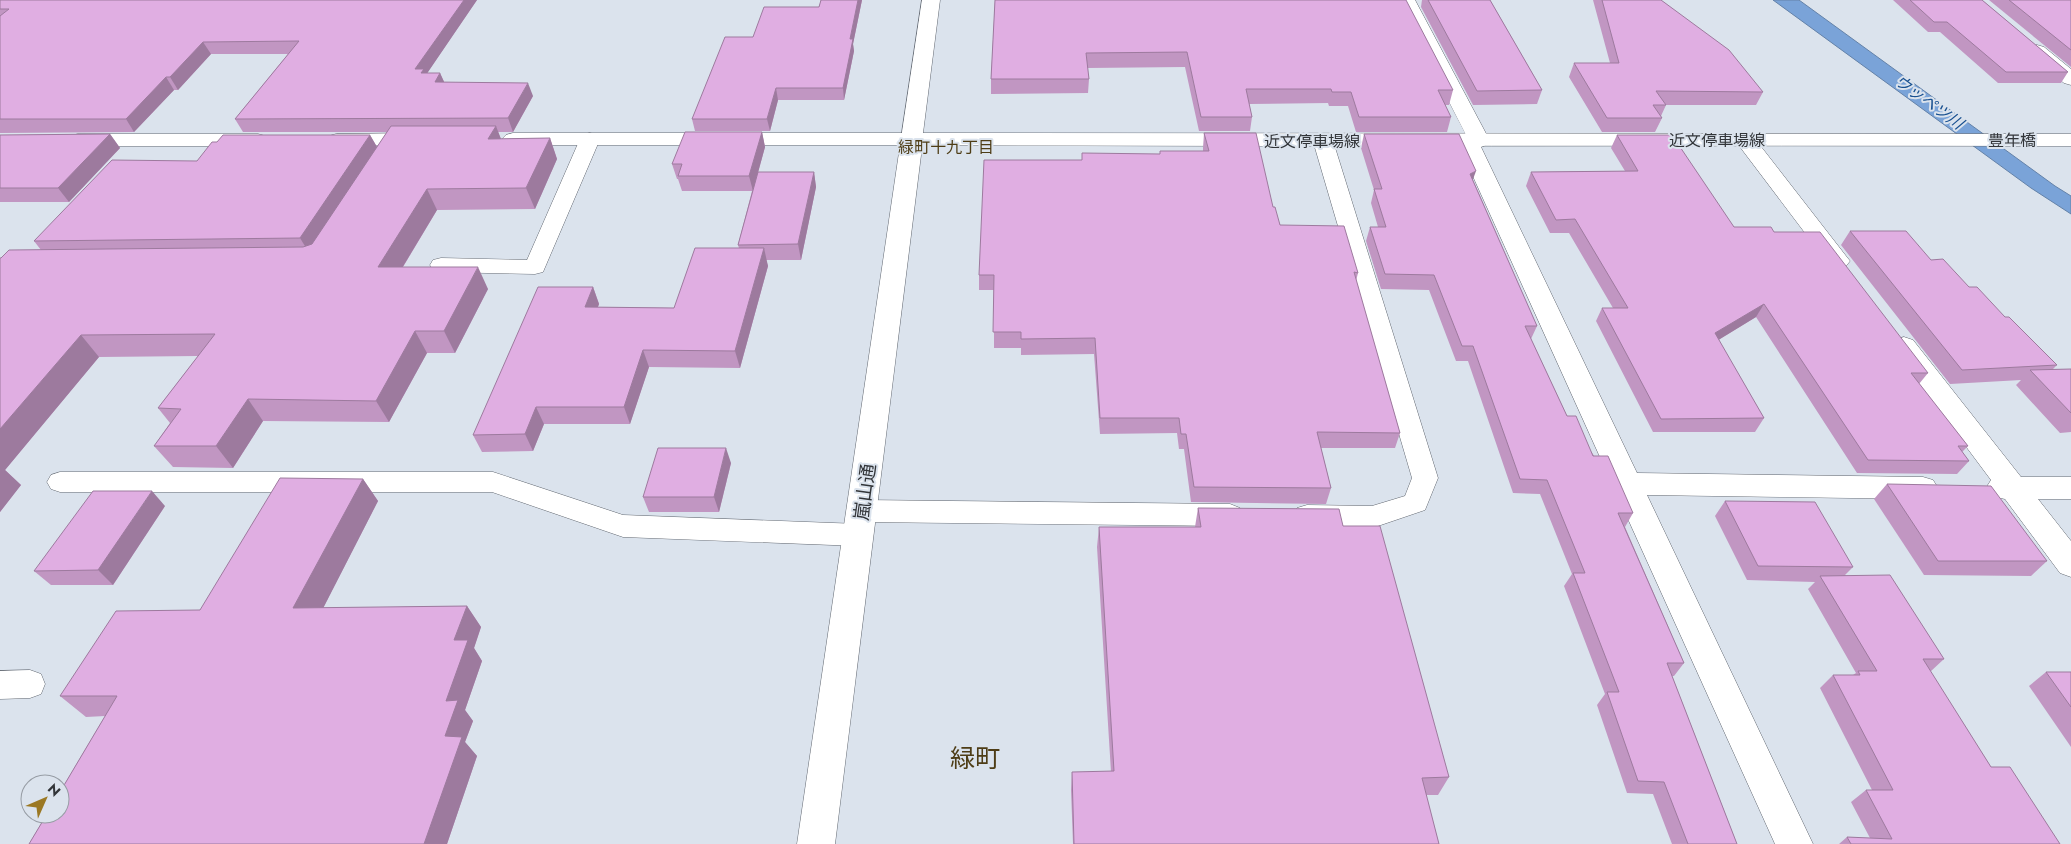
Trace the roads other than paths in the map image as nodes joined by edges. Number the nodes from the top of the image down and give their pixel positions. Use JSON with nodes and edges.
{"nodes":[{"id":1,"x":932,"y":0,"type":"edge"},
{"id":2,"x":1406,"y":0,"type":"edge"},
{"id":3,"x":2027,"y":42,"type":"edge"},
{"id":4,"x":2071,"y":79,"type":"edge"},
{"id":5,"x":443,"y":139,"type":"edge"},
{"id":6,"x":492,"y":139,"type":"edge"},
{"id":7,"x":590,"y":139,"type":"junction"},
{"id":8,"x":912,"y":139,"type":"junction"},
{"id":9,"x":1745,"y":139,"type":"junction"},
{"id":10,"x":59,"y":140,"type":"edge"},
{"id":11,"x":276,"y":140,"type":"edge"},
{"id":12,"x":315,"y":140,"type":"edge"},
{"id":13,"x":1863,"y":140,"type":"joint"},
{"id":14,"x":2071,"y":140,"type":"edge"},
{"id":15,"x":1323,"y":141,"type":"junction"},
{"id":16,"x":1474,"y":141,"type":"junction"},
{"id":17,"x":441,"y":265,"type":"edge"},
{"id":18,"x":1852,"y":279,"type":"edge"},
{"id":19,"x":1888,"y":326,"type":"edge"},
{"id":20,"x":60,"y":482,"type":"dead end"},
{"id":21,"x":1627,"y":484,"type":"junction"},
{"id":22,"x":1944,"y":488,"type":"edge"},
{"id":23,"x":1974,"y":488,"type":"edge"},
{"id":24,"x":2014,"y":488,"type":"junction"},
{"id":25,"x":2071,"y":488,"type":"edge"},
{"id":26,"x":1252,"y":515,"type":"edge"},
{"id":27,"x":1282,"y":516,"type":"edge"},
{"id":28,"x":860,"y":523,"type":"junction"},
{"id":29,"x":2071,"y":564,"type":"edge"},
{"id":30,"x":30,"y":684,"type":"dead end"},
{"id":31,"x":0,"y":685,"type":"edge"},
{"id":32,"x":816,"y":844,"type":"edge"},
{"id":33,"x":1794,"y":844,"type":"edge"}],
"edges":[{"from":1,"to":8,"type":"street","name":"嵐山通"},
{"from":2,"to":16,"type":"street"},
{"from":3,"to":4,"type":"street"},
{"from":5,"to":12,"type":"street"},
{"from":6,"to":7,"type":"street","name":"近文停車場線"},
{"from":7,"to":8,"type":"street","name":"近文停車場線"},
{"from":7,"to":17,"type":"lane"},
{"from":8,"to":15,"type":"street","name":"近文停車場線"},
{"from":8,"to":28,"type":"street","name":"嵐山通"},
{"from":9,"to":13,"type":"street","name":"近文停車場線"},
{"from":9,"to":16,"type":"street","name":"近文停車場線"},
{"from":9,"to":18,"type":"street"},
{"from":10,"to":11,"type":"street"},
{"from":13,"to":14,"type":"street","name":"豊年橋"},
{"from":15,"to":16,"type":"street","name":"近文停車場線"},
{"from":15,"to":27,"type":"lane"},
{"from":16,"to":21,"type":"street"},
{"from":19,"to":24,"type":"street"},
{"from":20,"to":28,"type":"lane"},
{"from":21,"to":22,"type":"street"},
{"from":21,"to":33,"type":"street"},
{"from":23,"to":24,"type":"street"},
{"from":24,"to":25,"type":"street"},
{"from":24,"to":29,"type":"street"},
{"from":26,"to":28,"type":"lane"},
{"from":28,"to":32,"type":"street","name":"嵐山通"},
{"from":30,"to":31,"type":"lane"}]}
